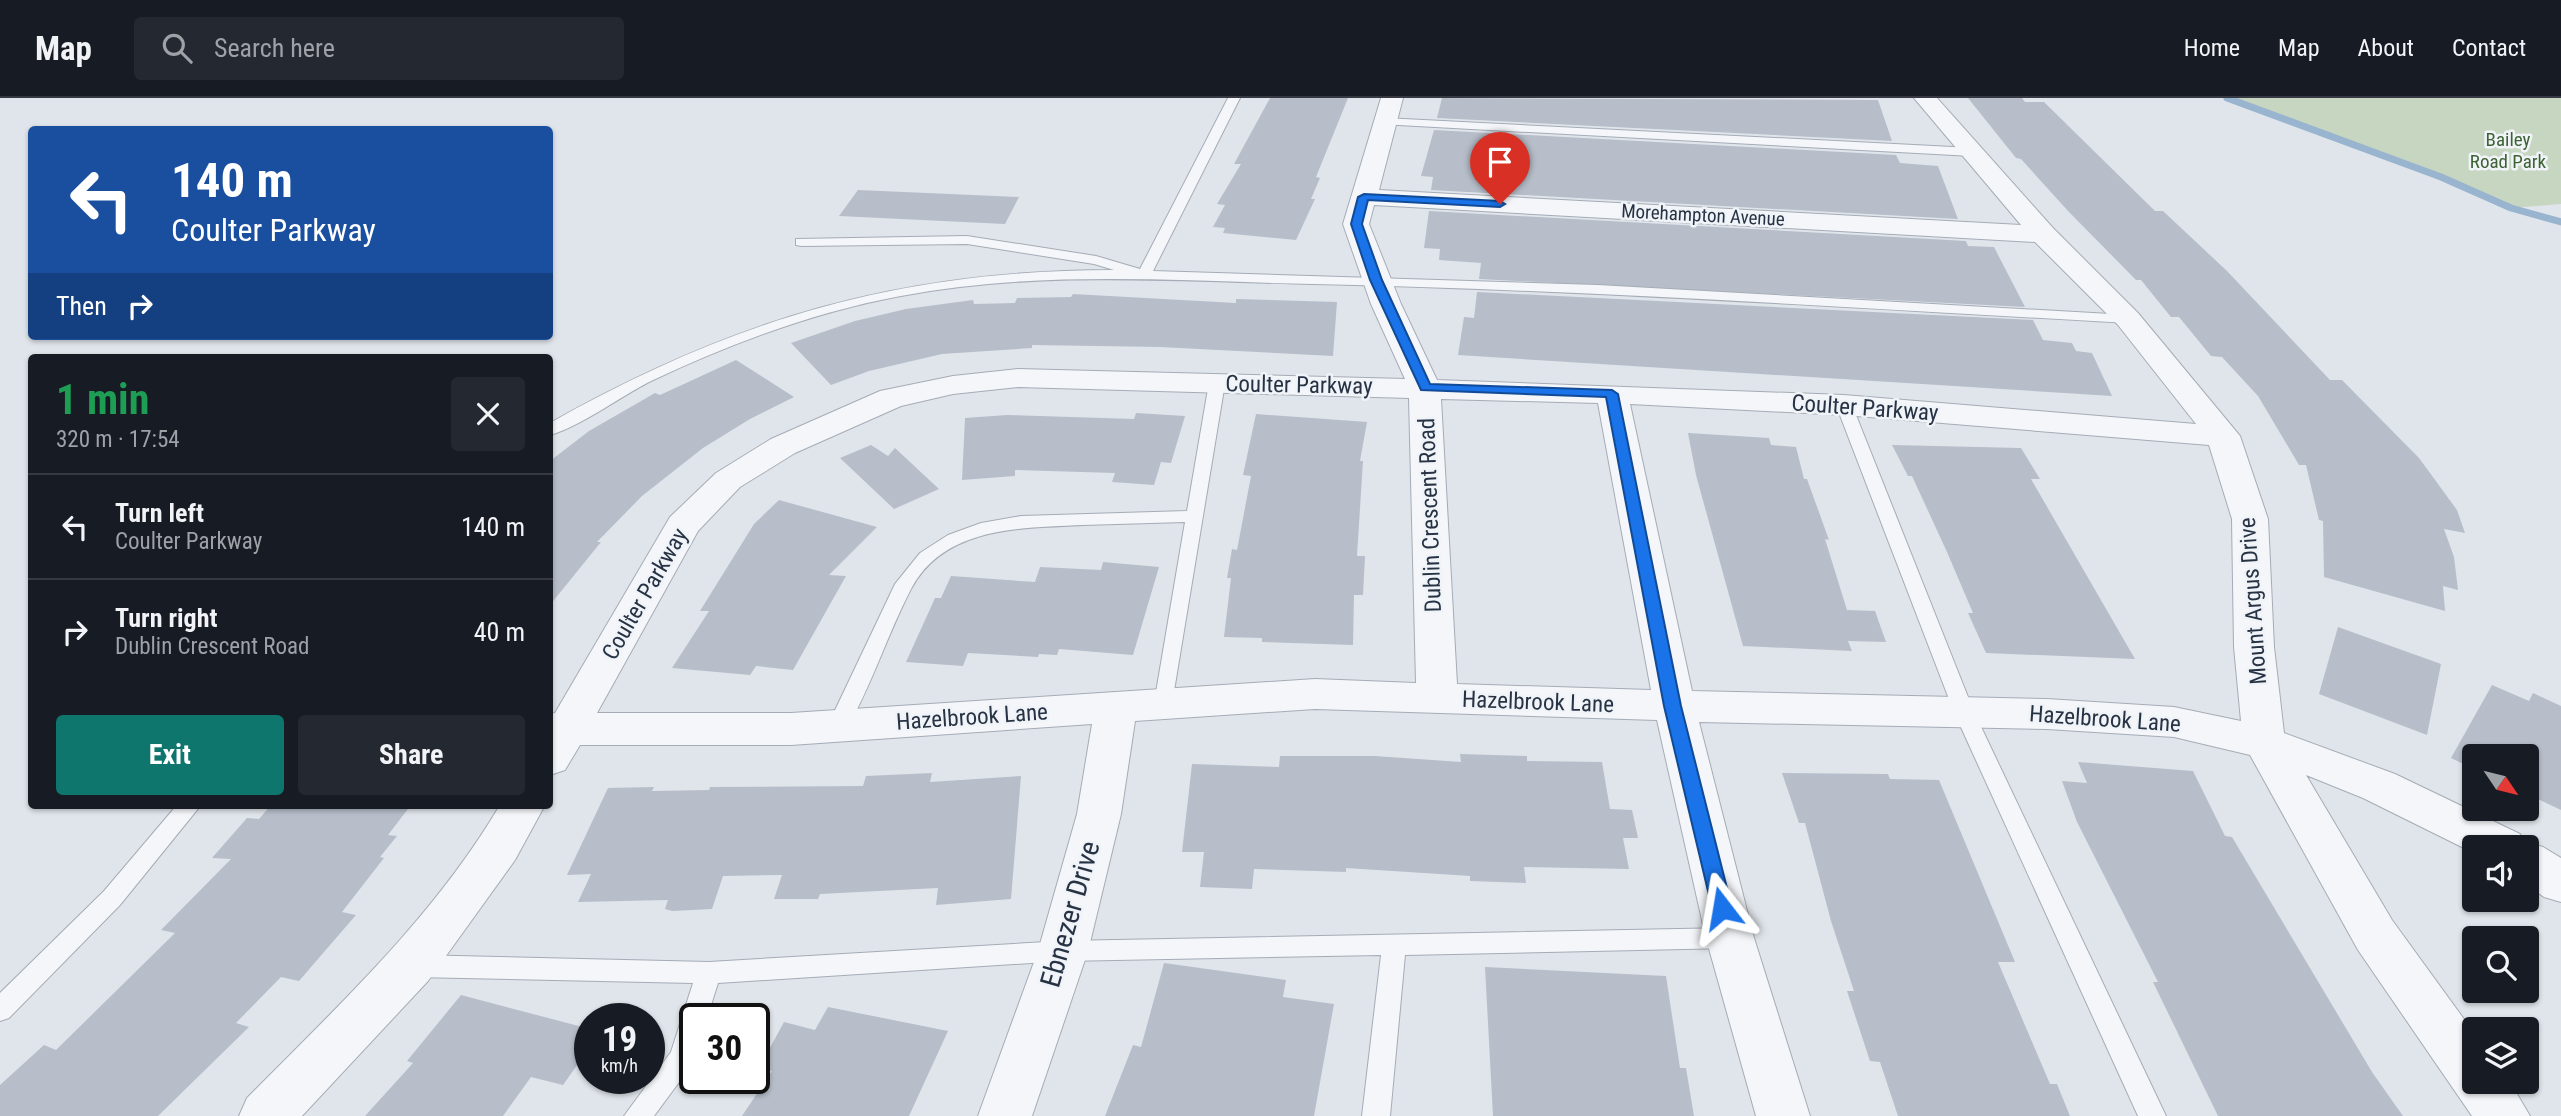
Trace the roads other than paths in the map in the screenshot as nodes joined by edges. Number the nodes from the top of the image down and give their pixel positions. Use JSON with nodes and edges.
{"nodes":[{"id":1,"x":1234,"y":98,"type":"edge"},
{"id":2,"x":1924,"y":98,"type":"edge"},
{"id":3,"x":1388,"y":110,"type":"edge"},
{"id":4,"x":1972,"y":152,"type":"junction"},
{"id":5,"x":1364,"y":197,"type":"junction"},
{"id":6,"x":2043,"y":233,"type":"junction"},
{"id":7,"x":801,"y":243,"type":"dead end"},
{"id":8,"x":1144,"y":275,"type":"junction"},
{"id":9,"x":1376,"y":280,"type":"junction"},
{"id":10,"x":2128,"y":319,"type":"junction"},
{"id":11,"x":1217,"y":383,"type":"junction"},
{"id":12,"x":1425,"y":388,"type":"junction"},
{"id":13,"x":1612,"y":394,"type":"junction"},
{"id":14,"x":1844,"y":405,"type":"junction"},
{"id":15,"x":553,"y":428,"type":"edge"},
{"id":16,"x":2223,"y":436,"type":"junction"},
{"id":17,"x":1195,"y":516,"type":"junction"},
{"id":18,"x":1437,"y":698,"type":"junction"},
{"id":19,"x":1164,"y":704,"type":"junction"},
{"id":20,"x":1673,"y":706,"type":"junction"},
{"id":21,"x":1116,"y":708,"type":"junction"},
{"id":22,"x":1964,"y":712,"type":"junction"},
{"id":23,"x":839,"y":725,"type":"junction"},
{"id":24,"x":555,"y":740,"type":"edge"},
{"id":25,"x":2264,"y":742,"type":"junction"},
{"id":26,"x":187,"y":809,"type":"edge"},
{"id":27,"x":521,"y":809,"type":"edge"},
{"id":28,"x":2479,"y":835,"type":"edge"},
{"id":29,"x":2539,"y":868,"type":"edge"},
{"id":30,"x":2561,"y":883,"type":"edge"},
{"id":31,"x":1730,"y":938,"type":"junction"},
{"id":32,"x":1394,"y":945,"type":"junction"},
{"id":33,"x":1063,"y":951,"type":"junction"},
{"id":34,"x":410,"y":966,"type":"junction"},
{"id":35,"x":709,"y":973,"type":"junction"},
{"id":36,"x":0,"y":1010,"type":"edge"},
{"id":37,"x":2462,"y":1059,"type":"edge"},
{"id":38,"x":2487,"y":1094,"type":"edge"},
{"id":39,"x":266,"y":1116,"type":"edge"},
{"id":40,"x":638,"y":1116,"type":"edge"},
{"id":41,"x":1005,"y":1116,"type":"edge"},
{"id":42,"x":1376,"y":1116,"type":"edge"},
{"id":43,"x":1783,"y":1116,"type":"edge"},
{"id":44,"x":2152,"y":1116,"type":"edge"},
{"id":45,"x":2503,"y":1116,"type":"edge"}],
"edges":[{"from":1,"to":8,"type":"lane"},
{"from":2,"to":4,"type":"street","name":"Mount Argus Drive"},
{"from":3,"to":4,"type":"lane"},
{"from":3,"to":5,"type":"street","name":"Dublin Crescent Road"},
{"from":4,"to":6,"type":"street","name":"Mount Argus Drive"},
{"from":5,"to":6,"type":"street","name":"Morehampton Avenue"},
{"from":5,"to":9,"type":"street","name":"Dublin Crescent Road"},
{"from":6,"to":10,"type":"street","name":"Mount Argus Drive"},
{"from":7,"to":8,"type":"lane"},
{"from":8,"to":9,"type":"lane"},
{"from":8,"to":15,"type":"lane"},
{"from":9,"to":10,"type":"lane"},
{"from":9,"to":12,"type":"street","name":"Dublin Crescent Road"},
{"from":10,"to":16,"type":"street","name":"Mount Argus Drive"},
{"from":11,"to":12,"type":"street","name":"Coulter Parkway"},
{"from":11,"to":17,"type":"lane"},
{"from":11,"to":24,"type":"street","name":"Coulter Parkway"},
{"from":12,"to":13,"type":"street","name":"Coulter Parkway"},
{"from":12,"to":18,"type":"street","name":"Dublin Crescent Road"},
{"from":13,"to":14,"type":"street","name":"Coulter Parkway"},
{"from":13,"to":20,"type":"street"},
{"from":14,"to":16,"type":"street","name":"Coulter Parkway"},
{"from":14,"to":22,"type":"lane"},
{"from":16,"to":25,"type":"street","name":"Mount Argus Drive"},
{"from":17,"to":19,"type":"lane"},
{"from":17,"to":23,"type":"lane"},
{"from":18,"to":19,"type":"street","name":"Hazelbrook Lane"},
{"from":18,"to":20,"type":"street","name":"Hazelbrook Lane"},
{"from":19,"to":21,"type":"street","name":"Hazelbrook Lane"},
{"from":20,"to":22,"type":"street","name":"Hazelbrook Lane"},
{"from":20,"to":31,"type":"street"},
{"from":21,"to":23,"type":"street","name":"Hazelbrook Lane"},
{"from":21,"to":33,"type":"street","name":"Ebnezer Drive"},
{"from":22,"to":25,"type":"street","name":"Hazelbrook Lane"},
{"from":22,"to":44,"type":"lane"},
{"from":23,"to":24,"type":"street","name":"Hazelbrook Lane"},
{"from":25,"to":28,"type":"street","name":"Hazelbrook Lane"},
{"from":25,"to":37,"type":"street","name":"Mount Argus Drive"},
{"from":26,"to":36,"type":"lane"},
{"from":27,"to":34,"type":"street"},
{"from":29,"to":30,"type":"street"},
{"from":31,"to":32,"type":"lane"},
{"from":31,"to":43,"type":"street"},
{"from":32,"to":33,"type":"lane"},
{"from":32,"to":42,"type":"lane"},
{"from":33,"to":35,"type":"lane"},
{"from":33,"to":41,"type":"street","name":"Ebnezer Drive"},
{"from":34,"to":35,"type":"lane"},
{"from":34,"to":39,"type":"street"},
{"from":35,"to":40,"type":"lane"},
{"from":38,"to":45,"type":"street"}]}
